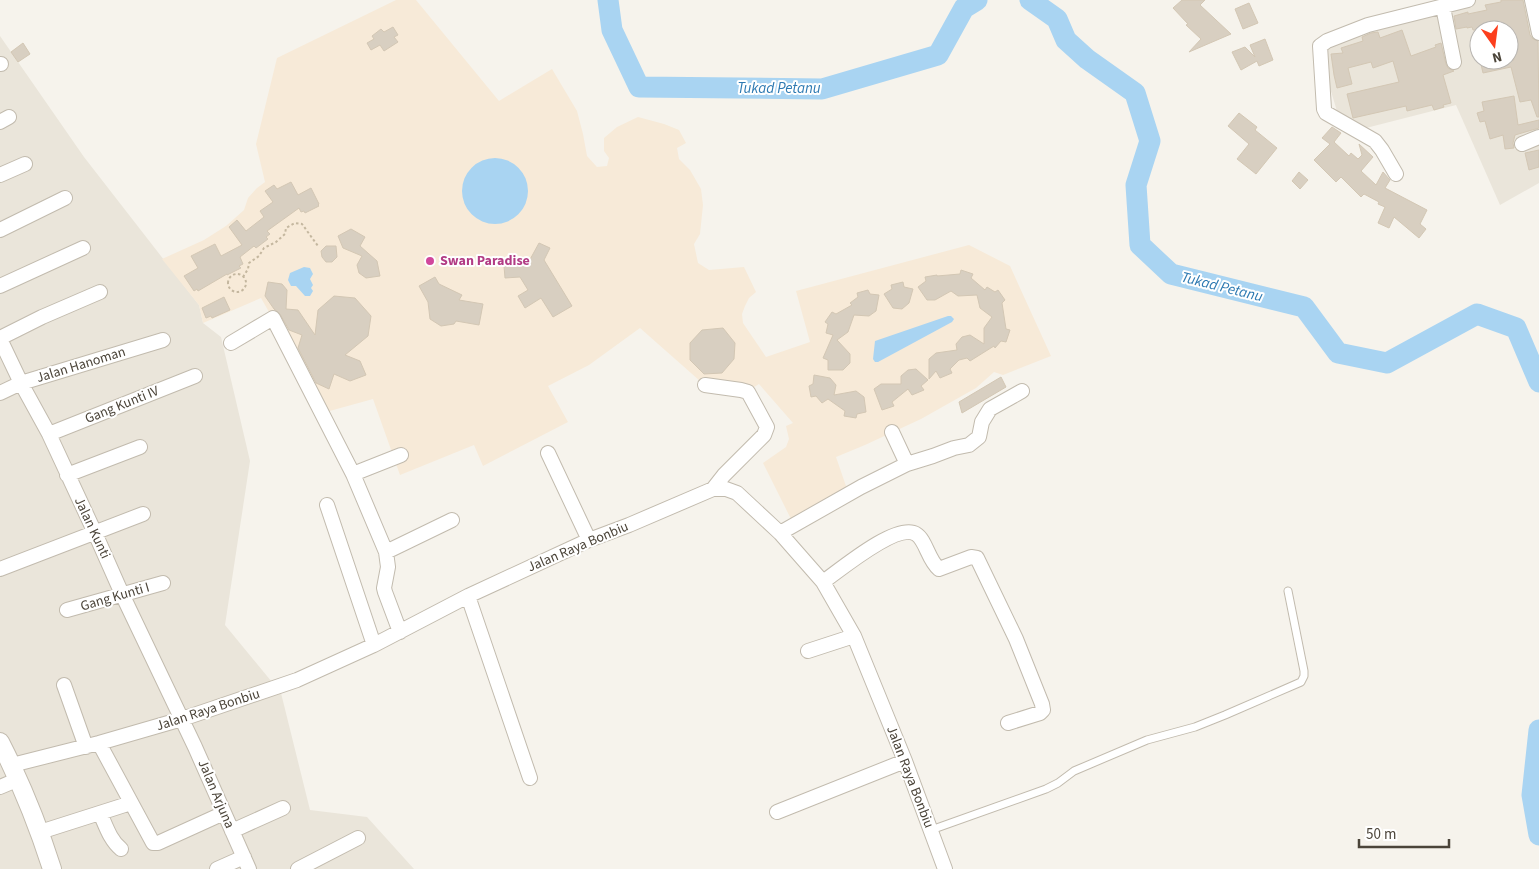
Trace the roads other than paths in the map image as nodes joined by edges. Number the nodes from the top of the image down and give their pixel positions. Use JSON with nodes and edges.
{"nodes":[{"id":1,"x":1468,"y":0,"type":"edge"},
{"id":2,"x":1532,"y":0,"type":"edge"},
{"id":3,"x":1443,"y":6,"type":"junction"},
{"id":4,"x":1539,"y":33,"type":"edge"},
{"id":5,"x":1454,"y":62,"type":"dead end"},
{"id":6,"x":1539,"y":137,"type":"edge"},
{"id":7,"x":1522,"y":144,"type":"dead end"},
{"id":8,"x":25,"y":164,"type":"dead end"},
{"id":9,"x":1396,"y":174,"type":"dead end"},
{"id":10,"x":0,"y":175,"type":"edge"},
{"id":11,"x":65,"y":198,"type":"dead end"},
{"id":12,"x":0,"y":230,"type":"edge"},
{"id":13,"x":83,"y":248,"type":"dead end"},
{"id":14,"x":0,"y":286,"type":"edge"},
{"id":15,"x":100,"y":292,"type":"dead end"},
{"id":16,"x":0,"y":338,"type":"edge"},
{"id":17,"x":163,"y":340,"type":"dead end"},
{"id":18,"x":231,"y":343,"type":"dead end"},
{"id":19,"x":195,"y":376,"type":"dead end"},
{"id":20,"x":21,"y":383,"type":"junction"},
{"id":21,"x":705,"y":385,"type":"dead end"},
{"id":22,"x":1022,"y":391,"type":"dead end"},
{"id":23,"x":0,"y":393,"type":"edge"},
{"id":24,"x":892,"y":432,"type":"dead end"},
{"id":25,"x":49,"y":434,"type":"junction"},
{"id":26,"x":140,"y":447,"type":"dead end"},
{"id":27,"x":548,"y":453,"type":"dead end"},
{"id":28,"x":401,"y":455,"type":"dead end"},
{"id":29,"x":907,"y":464,"type":"junction"},
{"id":30,"x":353,"y":474,"type":"junction"},
{"id":31,"x":67,"y":475,"type":"junction"},
{"id":32,"x":712,"y":489,"type":"junction"},
{"id":33,"x":327,"y":505,"type":"dead end"},
{"id":34,"x":143,"y":514,"type":"dead end"},
{"id":35,"x":452,"y":520,"type":"dead end"},
{"id":36,"x":95,"y":533,"type":"junction"},
{"id":37,"x":780,"y":534,"type":"junction"},
{"id":38,"x":589,"y":540,"type":"junction"},
{"id":39,"x":386,"y":552,"type":"junction"},
{"id":40,"x":0,"y":569,"type":"edge"},
{"id":41,"x":823,"y":582,"type":"junction"},
{"id":42,"x":163,"y":583,"type":"dead end"},
{"id":43,"x":1288,"y":591,"type":"dead end"},
{"id":44,"x":122,"y":594,"type":"junction"},
{"id":45,"x":468,"y":596,"type":"junction"},
{"id":46,"x":67,"y":610,"type":"dead end"},
{"id":47,"x":400,"y":632,"type":"junction"},
{"id":48,"x":854,"y":636,"type":"junction"},
{"id":49,"x":374,"y":646,"type":"junction"},
{"id":50,"x":808,"y":651,"type":"dead end"},
{"id":51,"x":64,"y":685,"type":"dead end"},
{"id":52,"x":182,"y":719,"type":"junction"},
{"id":53,"x":1008,"y":723,"type":"dead end"},
{"id":54,"x":0,"y":742,"type":"edge"},
{"id":55,"x":92,"y":745,"type":"junction"},
{"id":56,"x":905,"y":760,"type":"junction"},
{"id":57,"x":15,"y":772,"type":"junction"},
{"id":58,"x":530,"y":778,"type":"dead end"},
{"id":59,"x":0,"y":787,"type":"edge"},
{"id":60,"x":132,"y":803,"type":"junction"},
{"id":61,"x":284,"y":808,"type":"dead end"},
{"id":62,"x":777,"y":812,"type":"dead end"},
{"id":63,"x":100,"y":813,"type":"junction"},
{"id":64,"x":224,"y":813,"type":"junction"},
{"id":65,"x":931,"y":830,"type":"junction"},
{"id":66,"x":232,"y":831,"type":"junction"},
{"id":67,"x":40,"y":832,"type":"junction"},
{"id":68,"x":358,"y":838,"type":"dead end"},
{"id":69,"x":121,"y":849,"type":"dead end"},
{"id":70,"x":246,"y":863,"type":"edge"},
{"id":71,"x":52,"y":869,"type":"edge"},
{"id":72,"x":217,"y":869,"type":"edge"},
{"id":73,"x":298,"y":869,"type":"edge"},
{"id":74,"x":945,"y":869,"type":"edge"}],
"edges":[{"from":1,"to":3,"type":"street"},
{"from":2,"to":4,"type":"street"},
{"from":3,"to":5,"type":"street"},
{"from":3,"to":9,"type":"street"},
{"from":6,"to":7,"type":"street"},
{"from":8,"to":10,"type":"street"},
{"from":11,"to":12,"type":"street"},
{"from":13,"to":14,"type":"street"},
{"from":15,"to":16,"type":"street"},
{"from":16,"to":20,"type":"street","name":"Jalan Kunti"},
{"from":17,"to":20,"type":"street","name":"Jalan Hanoman"},
{"from":18,"to":30,"type":"street"},
{"from":19,"to":25,"type":"street","name":"Gang Kunti IV"},
{"from":20,"to":23,"type":"street","name":"Jalan Hanoman"},
{"from":20,"to":25,"type":"street","name":"Jalan Kunti"},
{"from":21,"to":32,"type":"street"},
{"from":22,"to":29,"type":"street"},
{"from":24,"to":29,"type":"street"},
{"from":25,"to":31,"type":"street","name":"Jalan Kunti"},
{"from":26,"to":31,"type":"street"},
{"from":27,"to":38,"type":"street"},
{"from":28,"to":30,"type":"street"},
{"from":29,"to":37,"type":"street"},
{"from":30,"to":39,"type":"street"},
{"from":31,"to":36,"type":"street","name":"Jalan Kunti"},
{"from":32,"to":37,"type":"street","name":"Jalan Raya Bonbiu"},
{"from":32,"to":38,"type":"street","name":"Jalan Raya Bonbiu"},
{"from":33,"to":49,"type":"street"},
{"from":34,"to":36,"type":"street"},
{"from":35,"to":39,"type":"street"},
{"from":36,"to":40,"type":"street"},
{"from":36,"to":44,"type":"street","name":"Jalan Kunti"},
{"from":37,"to":41,"type":"street","name":"Jalan Raya Bonbiu"},
{"from":38,"to":45,"type":"street","name":"Jalan Raya Bonbiu"},
{"from":39,"to":47,"type":"street"},
{"from":41,"to":48,"type":"street","name":"Jalan Raya Bonbiu"},
{"from":41,"to":53,"type":"street"},
{"from":42,"to":44,"type":"street","name":"Gang Kunti I"},
{"from":43,"to":65,"type":"lane"},
{"from":44,"to":46,"type":"street","name":"Gang Kunti I"},
{"from":44,"to":52,"type":"street","name":"Jalan Kunti"},
{"from":45,"to":47,"type":"street","name":"Jalan Raya Bonbiu"},
{"from":45,"to":58,"type":"street"},
{"from":47,"to":49,"type":"street","name":"Jalan Raya Bonbiu"},
{"from":48,"to":50,"type":"street"},
{"from":48,"to":56,"type":"street","name":"Jalan Raya Bonbiu"},
{"from":49,"to":52,"type":"street","name":"Jalan Raya Bonbiu"},
{"from":51,"to":55,"type":"street"},
{"from":52,"to":55,"type":"street","name":"Jalan Raya Bonbiu"},
{"from":52,"to":64,"type":"street","name":"Jalan Arjuna"},
{"from":54,"to":57,"type":"street"},
{"from":55,"to":57,"type":"street","name":"Jalan Raya Bonbiu"},
{"from":55,"to":60,"type":"street"},
{"from":56,"to":62,"type":"street"},
{"from":56,"to":65,"type":"street","name":"Jalan Raya Bonbiu"},
{"from":57,"to":59,"type":"street","name":"Jalan Raya Bonbiu"},
{"from":57,"to":67,"type":"street"},
{"from":60,"to":63,"type":"street"},
{"from":60,"to":64,"type":"street"},
{"from":61,"to":66,"type":"street"},
{"from":63,"to":67,"type":"street"},
{"from":63,"to":69,"type":"street"},
{"from":64,"to":66,"type":"street","name":"Jalan Arjuna"},
{"from":65,"to":74,"type":"street","name":"Jalan Raya Bonbiu"},
{"from":66,"to":70,"type":"street","name":"Jalan Arjuna"},
{"from":67,"to":71,"type":"street"},
{"from":68,"to":73,"type":"street"},
{"from":70,"to":72,"type":"street"}]}
